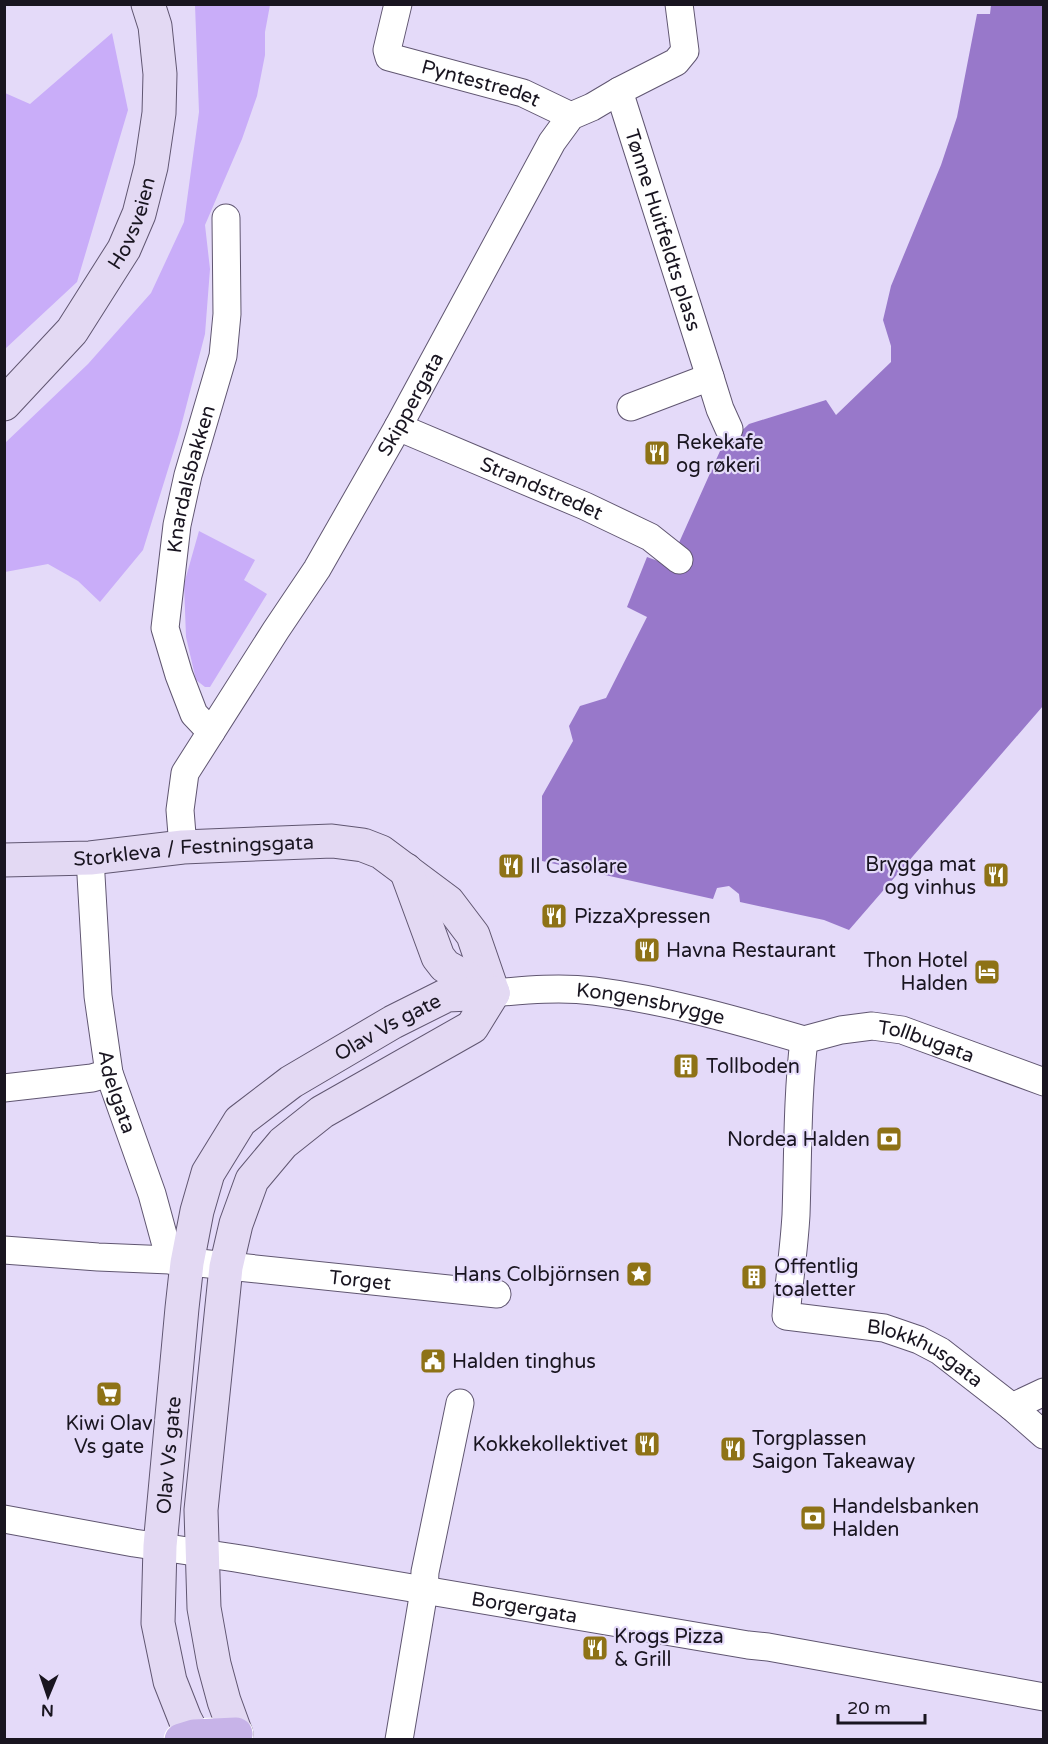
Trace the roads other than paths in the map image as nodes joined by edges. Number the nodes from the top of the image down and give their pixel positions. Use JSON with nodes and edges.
{"nodes":[{"id":1,"x":148,"y":4,"type":"edge"},
{"id":2,"x":398,"y":4,"type":"edge"},
{"id":3,"x":679,"y":4,"type":"edge"},
{"id":4,"x":619,"y":91,"type":"junction"},
{"id":5,"x":571,"y":117,"type":"junction"},
{"id":6,"x":226,"y":218,"type":"dead end"},
{"id":7,"x":710,"y":377,"type":"junction"},
{"id":8,"x":4,"y":404,"type":"edge"},
{"id":9,"x":631,"y":407,"type":"dead end"},
{"id":10,"x":398,"y":427,"type":"junction"},
{"id":11,"x":729,"y":429,"type":"dead end"},
{"id":12,"x":679,"y":560,"type":"dead end"},
{"id":13,"x":211,"y":732,"type":"junction"},
{"id":14,"x":183,"y":847,"type":"junction"},
{"id":15,"x":90,"y":858,"type":"junction"},
{"id":16,"x":4,"y":860,"type":"edge"},
{"id":17,"x":493,"y":993,"type":"junction"},
{"id":18,"x":804,"y":1040,"type":"junction"},
{"id":19,"x":109,"y":1073,"type":"junction"},
{"id":20,"x":1044,"y":1082,"type":"edge"},
{"id":21,"x":4,"y":1088,"type":"edge"},
{"id":22,"x":4,"y":1250,"type":"edge"},
{"id":23,"x":179,"y":1261,"type":"junction"},
{"id":24,"x":226,"y":1267,"type":"junction"},
{"id":25,"x":496,"y":1294,"type":"dead end"},
{"id":26,"x":1044,"y":1392,"type":"edge"},
{"id":27,"x":460,"y":1403,"type":"dead end"},
{"id":28,"x":1012,"y":1407,"type":"junction"},
{"id":29,"x":1044,"y":1435,"type":"edge"},
{"id":30,"x":4,"y":1519,"type":"edge"},
{"id":31,"x":160,"y":1546,"type":"junction"},
{"id":32,"x":201,"y":1553,"type":"junction"},
{"id":33,"x":424,"y":1591,"type":"junction"},
{"id":34,"x":1044,"y":1697,"type":"edge"},
{"id":35,"x":190,"y":1738,"type":"edge"},
{"id":36,"x":236,"y":1738,"type":"edge"},
{"id":37,"x":399,"y":1740,"type":"edge"}],
"edges":[{"from":1,"to":8,"type":"street","name":"Hovsveien"},
{"from":2,"to":5,"type":"street","name":"Pyntestredet"},
{"from":3,"to":4,"type":"street"},
{"from":4,"to":5,"type":"street","name":"Skippergata"},
{"from":4,"to":7,"type":"street","name":"Tønne Huitfeldts plass"},
{"from":5,"to":10,"type":"street","name":"Skippergata"},
{"from":6,"to":13,"type":"street","name":"Knardalsbakken"},
{"from":7,"to":9,"type":"street"},
{"from":7,"to":11,"type":"street","name":"Tønne Huitfeldts plass"},
{"from":10,"to":12,"type":"street","name":"Strandstredet"},
{"from":10,"to":13,"type":"street","name":"Skippergata"},
{"from":13,"to":14,"type":"street","name":"Skippergata"},
{"from":14,"to":15,"type":"street","name":"Storkleva / Festningsgata"},
{"from":14,"to":17,"type":"street","name":"Storkleva / Festningsgata"},
{"from":15,"to":16,"type":"street","name":"Storkleva / Festningsgata"},
{"from":15,"to":19,"type":"street","name":"Adelgata"},
{"from":17,"to":18,"type":"street","name":"Kongensbrygge"},
{"from":17,"to":23,"type":"street","name":"Olav Vs gate"},
{"from":17,"to":24,"type":"street","name":"Olav Vs gate"},
{"from":18,"to":20,"type":"street","name":"Tollbugata"},
{"from":18,"to":28,"type":"street","name":"Blokkhusgata"},
{"from":19,"to":21,"type":"street"},
{"from":19,"to":23,"type":"street","name":"Adelgata"},
{"from":22,"to":23,"type":"street"},
{"from":23,"to":24,"type":"street"},
{"from":23,"to":31,"type":"street","name":"Olav Vs gate"},
{"from":24,"to":25,"type":"street","name":"Torget"},
{"from":24,"to":32,"type":"street","name":"Olav Vs gate"},
{"from":26,"to":28,"type":"street"},
{"from":27,"to":33,"type":"street"},
{"from":28,"to":29,"type":"street","name":"Blokkhusgata"},
{"from":30,"to":31,"type":"street","name":"Borgergata"},
{"from":31,"to":32,"type":"street","name":"Borgergata"},
{"from":31,"to":35,"type":"street","name":"Olav Vs gate"},
{"from":32,"to":33,"type":"street","name":"Borgergata"},
{"from":32,"to":36,"type":"street","name":"Olav Vs gate"},
{"from":33,"to":34,"type":"street","name":"Borgergata"},
{"from":33,"to":37,"type":"street"},
{"from":35,"to":36,"type":"main road"}]}
